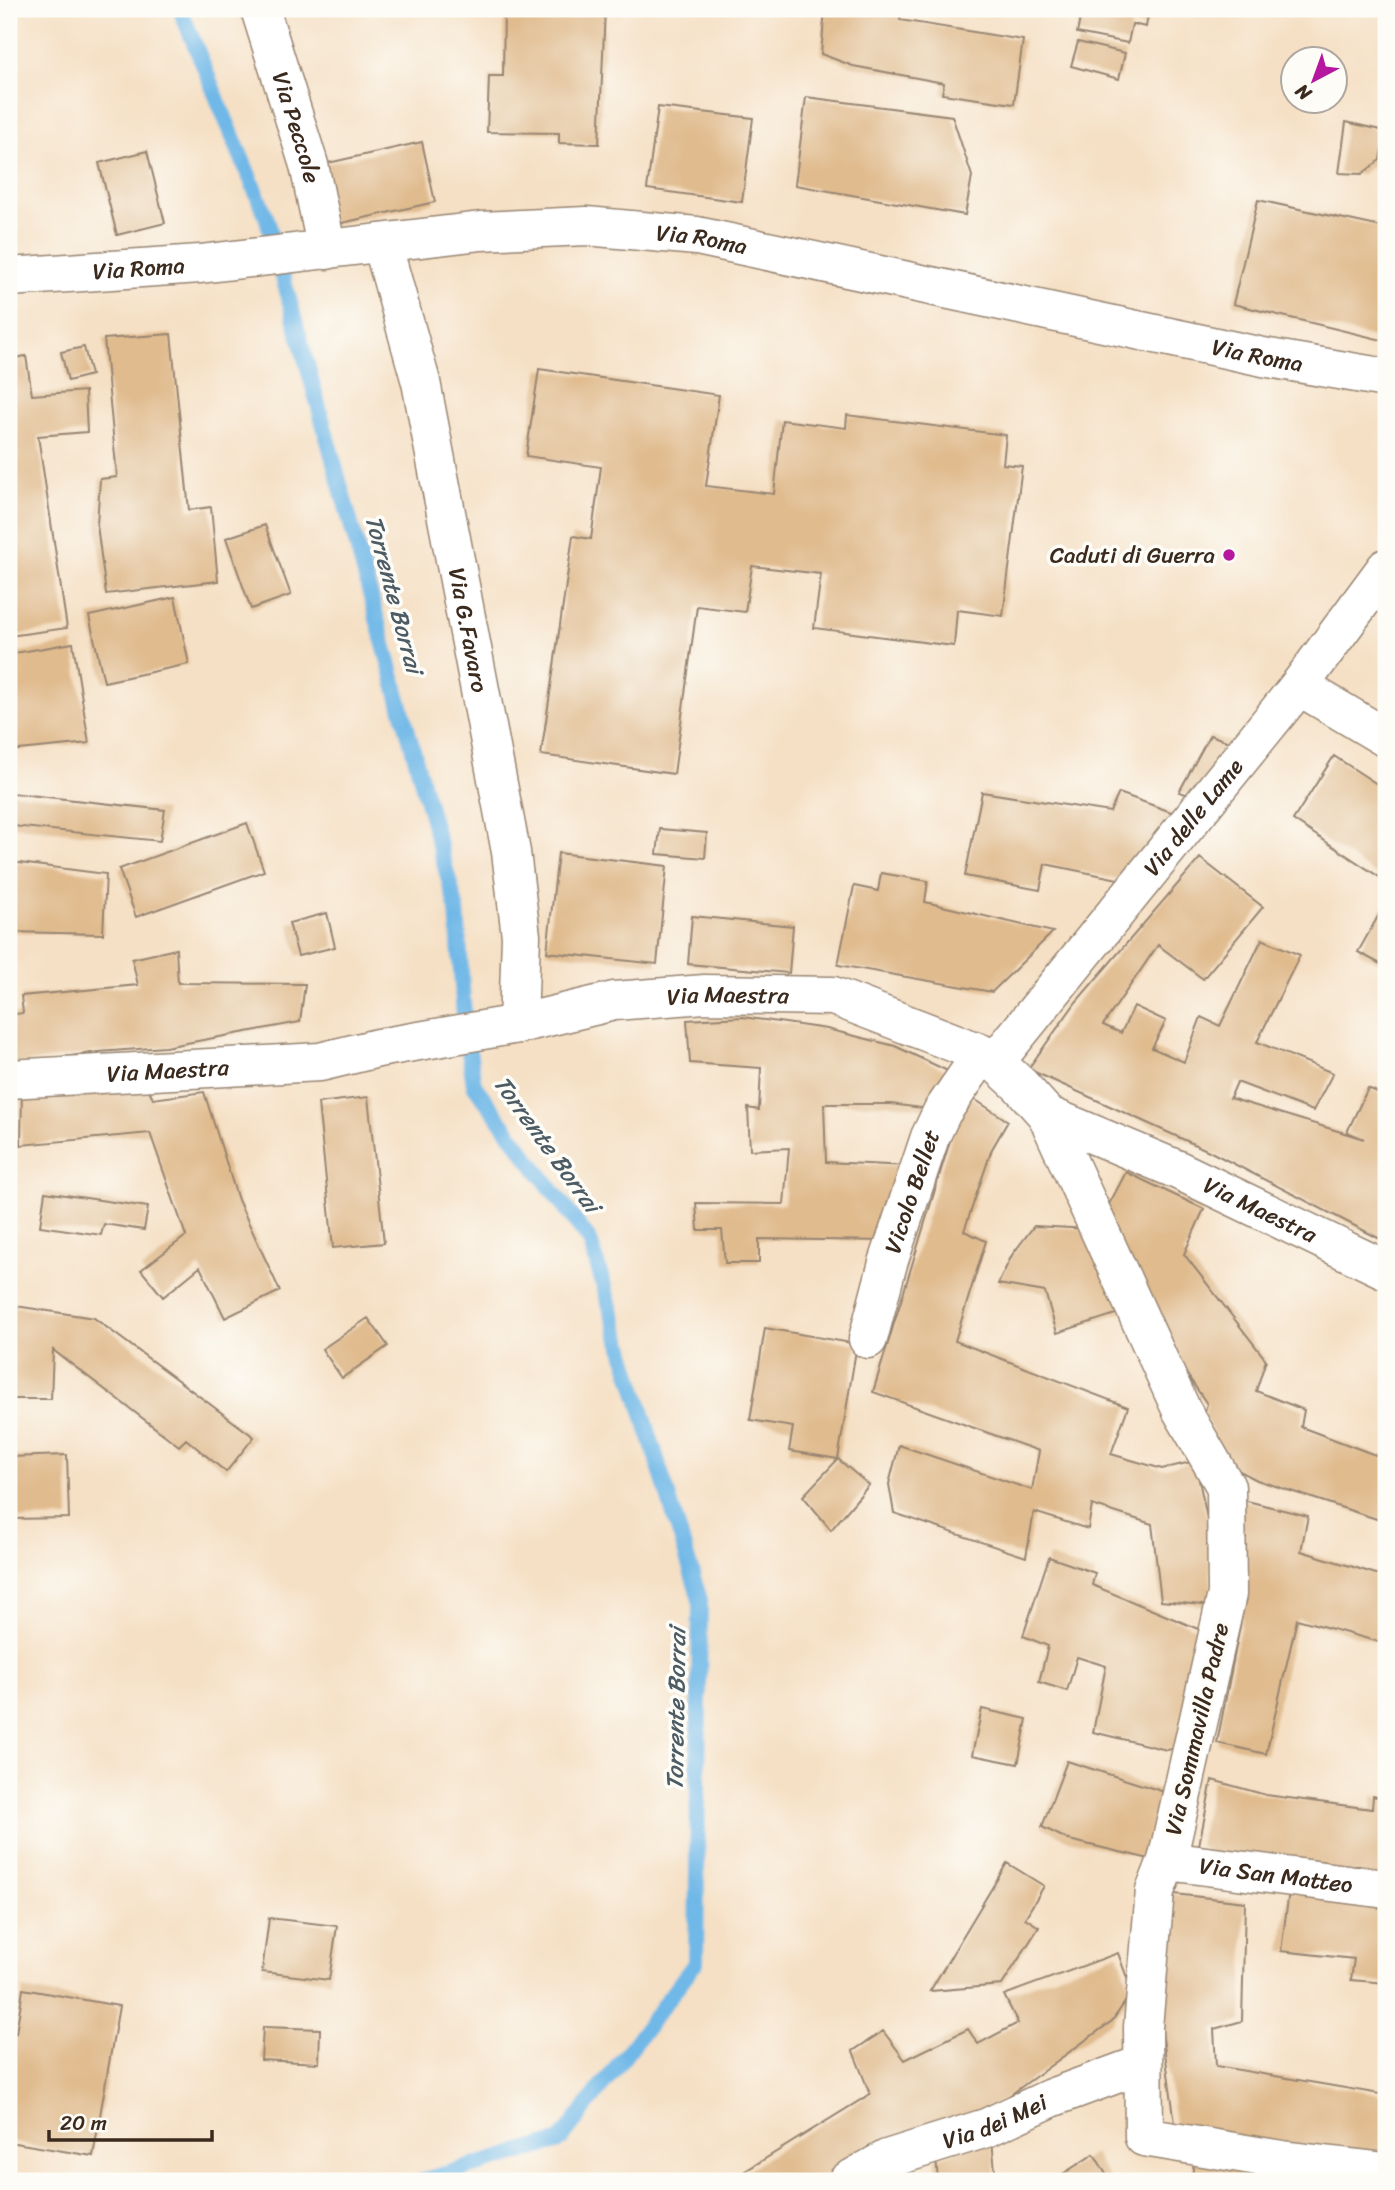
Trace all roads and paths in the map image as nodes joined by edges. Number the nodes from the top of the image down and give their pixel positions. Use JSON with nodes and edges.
{"nodes":[{"id":1,"x":260,"y":9,"type":"edge"},
{"id":2,"x":382,"y":243,"type":"junction"},
{"id":3,"x":316,"y":251,"type":"junction"},
{"id":4,"x":9,"y":278,"type":"edge"},
{"id":5,"x":1386,"y":378,"type":"edge"},
{"id":6,"x":1386,"y":568,"type":"edge"},
{"id":7,"x":1298,"y":686,"type":"junction"},
{"id":8,"x":1386,"y":738,"type":"edge"},
{"id":9,"x":502,"y":1025,"type":"junction"},
{"id":10,"x":988,"y":1058,"type":"junction"},
{"id":11,"x":9,"y":1079,"type":"edge"},
{"id":12,"x":1047,"y":1115,"type":"junction"},
{"id":13,"x":1386,"y":1270,"type":"edge"},
{"id":14,"x":868,"y":1339,"type":"dead end"},
{"id":15,"x":1167,"y":1861,"type":"junction"},
{"id":16,"x":1386,"y":1889,"type":"edge"},
{"id":17,"x":1143,"y":2064,"type":"junction"},
{"id":18,"x":1386,"y":2172,"type":"edge"},
{"id":19,"x":848,"y":2181,"type":"edge"}],
"edges":[{"from":1,"to":3,"type":"street","name":"Via Peccole"},
{"from":2,"to":3,"type":"street","name":"Via Roma"},
{"from":2,"to":5,"type":"street","name":"Via Roma"},
{"from":2,"to":9,"type":"street","name":"Via G.Favaro"},
{"from":3,"to":4,"type":"street","name":"Via Roma"},
{"from":6,"to":7,"type":"street","name":"Via delle Lame"},
{"from":7,"to":8,"type":"street"},
{"from":7,"to":10,"type":"street","name":"Via delle Lame"},
{"from":9,"to":10,"type":"street","name":"Via Maestra"},
{"from":9,"to":11,"type":"street","name":"Via Maestra"},
{"from":10,"to":12,"type":"street","name":"Via Maestra"},
{"from":10,"to":14,"type":"street","name":"Vicolo Bellet"},
{"from":12,"to":13,"type":"street","name":"Via Maestra"},
{"from":12,"to":15,"type":"street","name":"Via Sommavilla Padre"},
{"from":15,"to":16,"type":"street","name":"Via San Matteo"},
{"from":15,"to":17,"type":"street","name":"Via Sommavilla Padre"},
{"from":17,"to":18,"type":"street","name":"Via Sommavilla Padre"},
{"from":17,"to":19,"type":"street","name":"Via dei Mei"}]}
